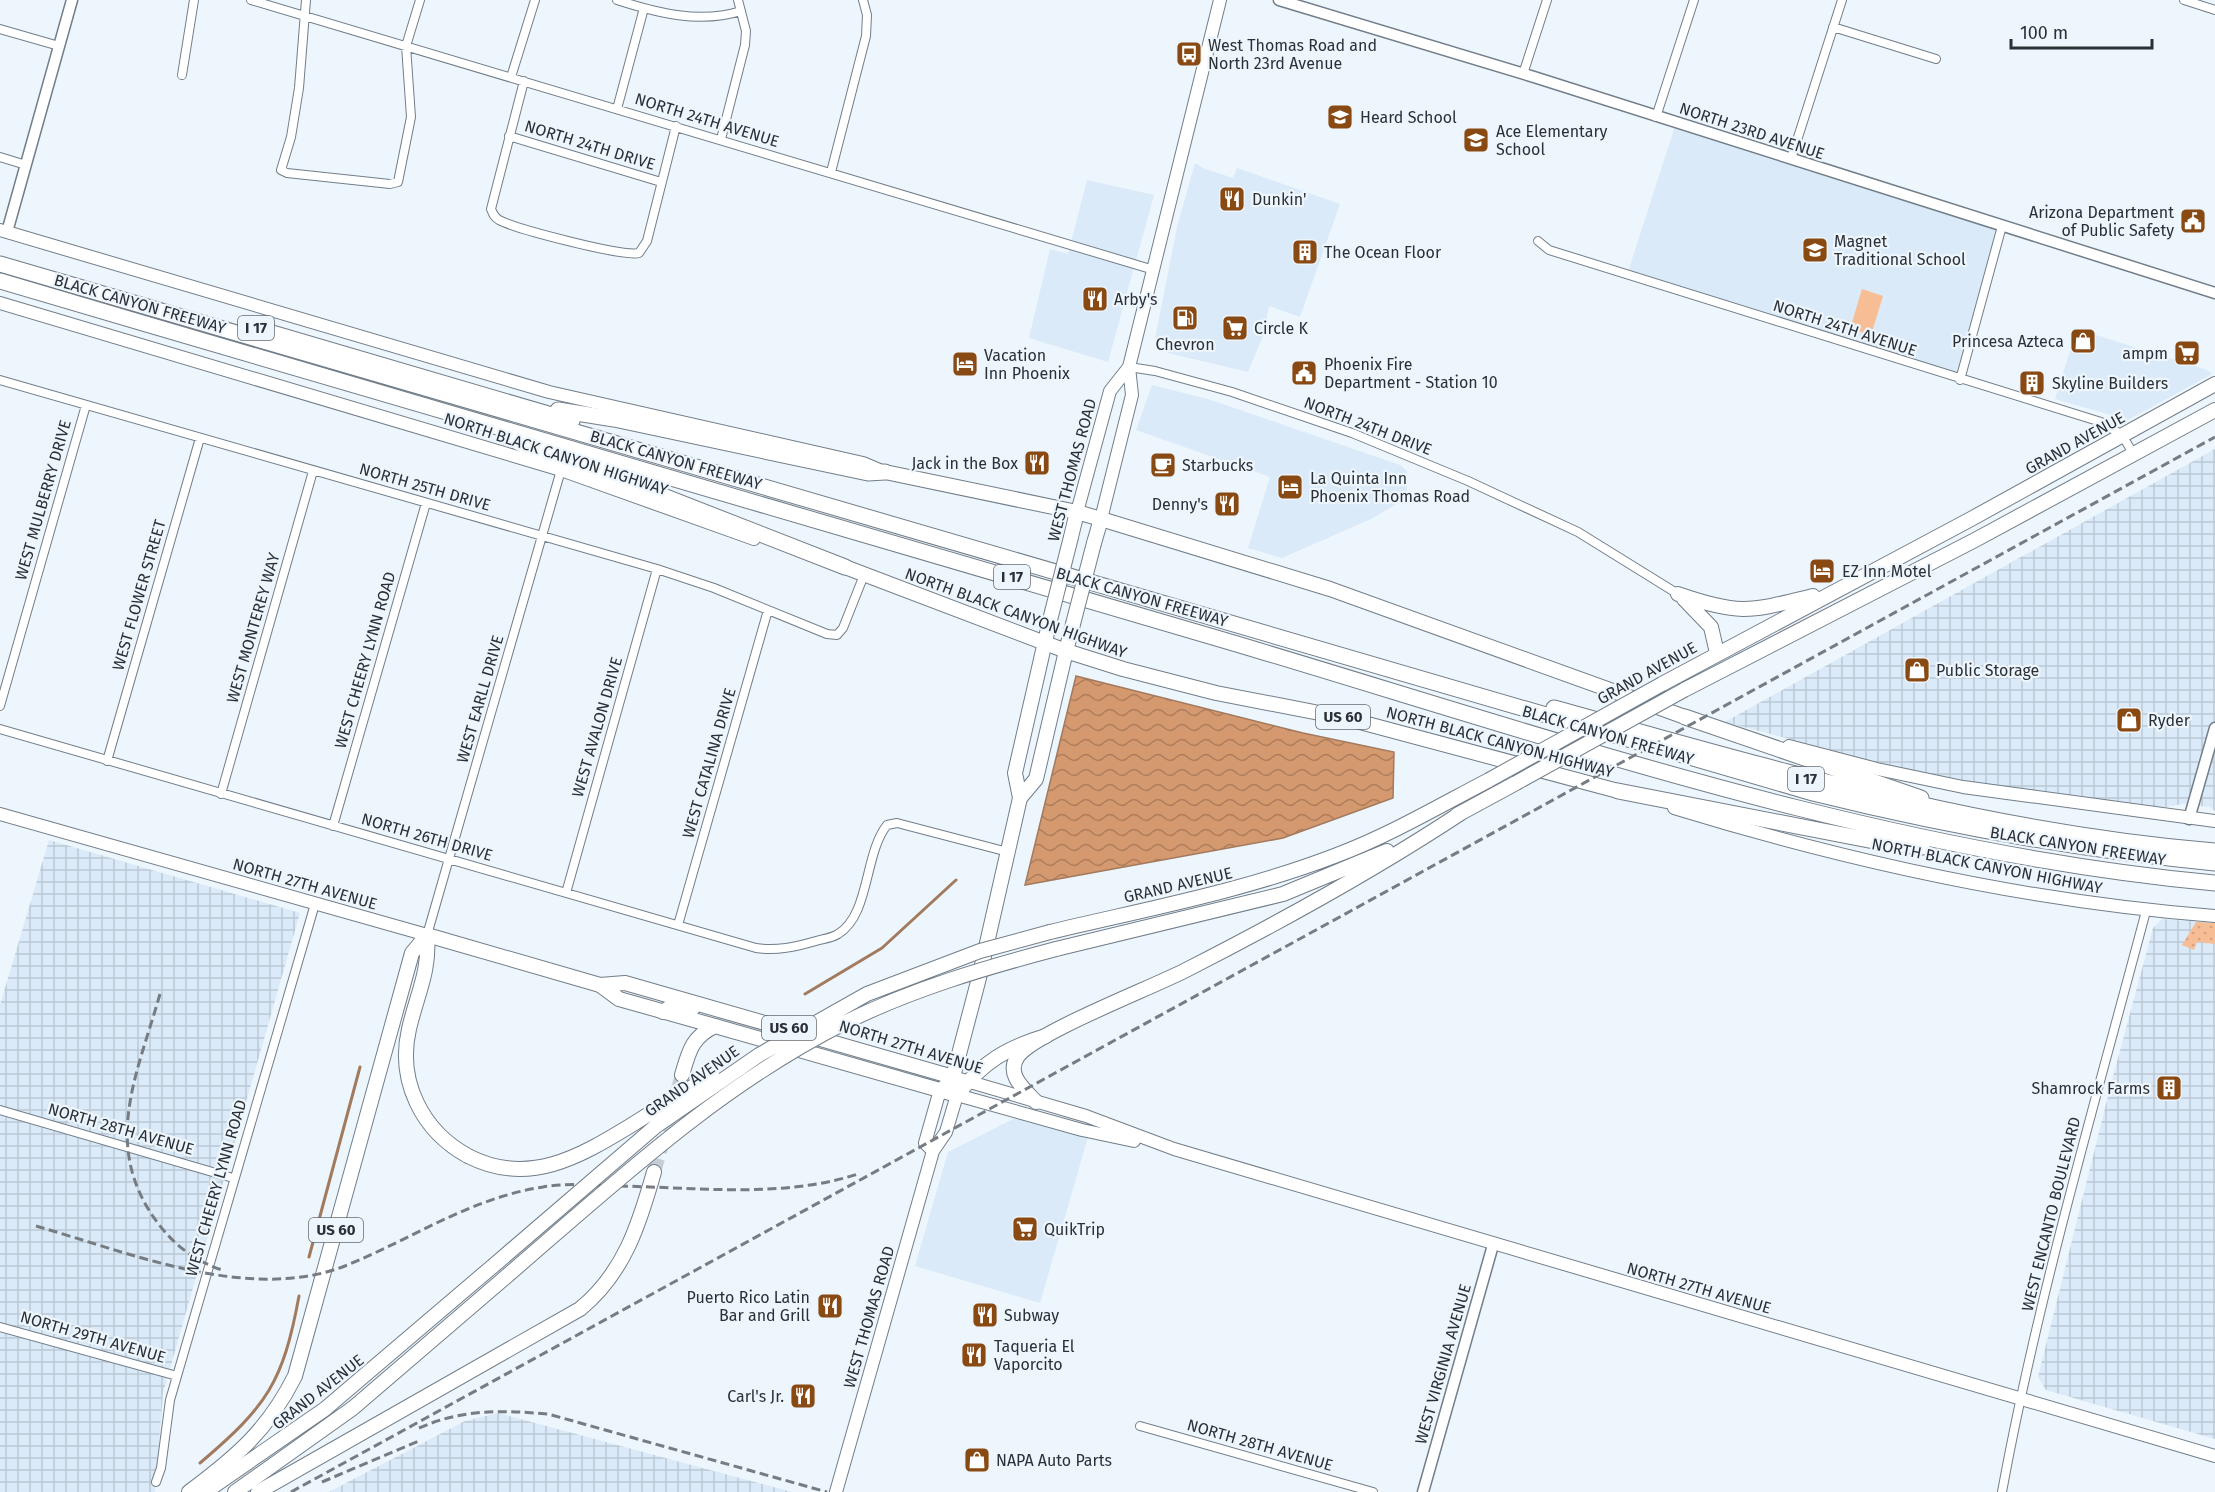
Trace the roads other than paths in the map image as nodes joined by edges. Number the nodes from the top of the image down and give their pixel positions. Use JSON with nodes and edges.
{"nodes":[{"id":1,"x":72,"y":0,"type":"edge"},
{"id":2,"x":194,"y":0,"type":"edge"},
{"id":3,"x":251,"y":0,"type":"edge"},
{"id":4,"x":306,"y":0,"type":"edge"},
{"id":5,"x":420,"y":0,"type":"edge"},
{"id":6,"x":535,"y":0,"type":"edge"},
{"id":7,"x":617,"y":0,"type":"edge"},
{"id":8,"x":738,"y":0,"type":"edge"},
{"id":9,"x":863,"y":0,"type":"edge"},
{"id":10,"x":1220,"y":0,"type":"edge"},
{"id":11,"x":1280,"y":0,"type":"edge"},
{"id":12,"x":1546,"y":0,"type":"edge"},
{"id":13,"x":1694,"y":0,"type":"edge"},
{"id":14,"x":1842,"y":0,"type":"edge"},
{"id":15,"x":2184,"y":0,"type":"edge"},
{"id":16,"x":644,"y":8,"type":"junction"},
{"id":17,"x":2215,"y":10,"type":"edge"},
{"id":18,"x":741,"y":11,"type":"junction"},
{"id":19,"x":303,"y":15,"type":"junction"},
{"id":20,"x":1833,"y":27,"type":"junction"},
{"id":21,"x":0,"y":29,"type":"edge"},
{"id":22,"x":59,"y":46,"type":"junction"},
{"id":23,"x":406,"y":46,"type":"junction"},
{"id":24,"x":1936,"y":59,"type":"dead end"},
{"id":25,"x":1523,"y":74,"type":"junction"},
{"id":26,"x":182,"y":75,"type":"dead end"},
{"id":27,"x":511,"y":77,"type":"junction"},
{"id":28,"x":524,"y":81,"type":"junction"},
{"id":29,"x":617,"y":109,"type":"junction"},
{"id":30,"x":1656,"y":117,"type":"junction"},
{"id":31,"x":676,"y":126,"type":"junction"},
{"id":32,"x":509,"y":136,"type":"junction"},
{"id":33,"x":721,"y":139,"type":"junction"},
{"id":34,"x":0,"y":157,"type":"edge"},
{"id":35,"x":1791,"y":159,"type":"junction"},
{"id":36,"x":26,"y":165,"type":"junction"},
{"id":37,"x":831,"y":172,"type":"junction"},
{"id":38,"x":662,"y":182,"type":"junction"},
{"id":39,"x":2002,"y":226,"type":"junction"},
{"id":40,"x":4,"y":231,"type":"edge"},
{"id":41,"x":1538,"y":241,"type":"dead end"},
{"id":42,"x":0,"y":253,"type":"edge"},
{"id":43,"x":0,"y":264,"type":"edge"},
{"id":44,"x":1154,"y":270,"type":"junction"},
{"id":45,"x":0,"y":281,"type":"edge"},
{"id":46,"x":2215,"y":293,"type":"edge"},
{"id":47,"x":0,"y":303,"type":"edge"},
{"id":48,"x":1129,"y":367,"type":"junction"},
{"id":49,"x":0,"y":380,"type":"edge"},
{"id":50,"x":1960,"y":380,"type":"junction"},
{"id":51,"x":2215,"y":384,"type":"edge"},
{"id":52,"x":512,"y":403,"type":"junction"},
{"id":53,"x":86,"y":405,"type":"junction"},
{"id":54,"x":2215,"y":410,"type":"edge"},
{"id":55,"x":480,"y":422,"type":"junction"},
{"id":56,"x":2122,"y":435,"type":"junction"},
{"id":57,"x":200,"y":438,"type":"junction"},
{"id":58,"x":2134,"y":454,"type":"junction"},
{"id":59,"x":561,"y":470,"type":"junction"},
{"id":60,"x":313,"y":471,"type":"junction"},
{"id":61,"x":885,"y":472,"type":"junction"},
{"id":62,"x":426,"y":503,"type":"junction"},
{"id":63,"x":1077,"y":512,"type":"junction"},
{"id":64,"x":1101,"y":519,"type":"junction"},
{"id":65,"x":542,"y":537,"type":"junction"},
{"id":66,"x":844,"y":567,"type":"junction"},
{"id":67,"x":657,"y":569,"type":"junction"},
{"id":68,"x":864,"y":574,"type":"junction"},
{"id":69,"x":1833,"y":592,"type":"junction"},
{"id":70,"x":1678,"y":594,"type":"junction"},
{"id":71,"x":768,"y":610,"type":"junction"},
{"id":72,"x":1044,"y":644,"type":"junction"},
{"id":73,"x":1066,"y":651,"type":"junction"},
{"id":74,"x":1717,"y":653,"type":"junction"},
{"id":75,"x":0,"y":706,"type":"edge"},
{"id":76,"x":1685,"y":717,"type":"junction"},
{"id":77,"x":2215,"y":728,"type":"edge"},
{"id":78,"x":0,"y":729,"type":"edge"},
{"id":79,"x":107,"y":761,"type":"junction"},
{"id":80,"x":1618,"y":791,"type":"junction"},
{"id":81,"x":221,"y":794,"type":"junction"},
{"id":82,"x":1020,"y":798,"type":"junction"},
{"id":83,"x":1464,"y":812,"type":"junction"},
{"id":84,"x":0,"y":814,"type":"edge"},
{"id":85,"x":1983,"y":819,"type":"junction"},
{"id":86,"x":2189,"y":819,"type":"junction"},
{"id":87,"x":2215,"y":821,"type":"edge"},
{"id":88,"x":333,"y":826,"type":"junction"},
{"id":89,"x":2215,"y":851,"type":"edge"},
{"id":90,"x":1008,"y":852,"type":"junction"},
{"id":91,"x":2014,"y":856,"type":"junction"},
{"id":92,"x":448,"y":859,"type":"junction"},
{"id":93,"x":2215,"y":863,"type":"edge"},
{"id":94,"x":2215,"y":883,"type":"edge"},
{"id":95,"x":566,"y":893,"type":"junction"},
{"id":96,"x":315,"y":904,"type":"junction"},
{"id":97,"x":2146,"y":911,"type":"junction"},
{"id":98,"x":2215,"y":916,"type":"edge"},
{"id":99,"x":678,"y":925,"type":"junction"},
{"id":100,"x":427,"y":935,"type":"junction"},
{"id":101,"x":600,"y":985,"type":"junction"},
{"id":102,"x":854,"y":1000,"type":"junction"},
{"id":103,"x":663,"y":1011,"type":"junction"},
{"id":104,"x":731,"y":1011,"type":"junction"},
{"id":105,"x":715,"y":1026,"type":"junction"},
{"id":106,"x":1046,"y":1036,"type":"junction"},
{"id":107,"x":682,"y":1075,"type":"tunnel mouth"},
{"id":108,"x":953,"y":1077,"type":"junction"},
{"id":109,"x":968,"y":1081,"type":"junction"},
{"id":110,"x":940,"y":1090,"type":"junction"},
{"id":111,"x":957,"y":1095,"type":"junction"},
{"id":112,"x":1036,"y":1102,"type":"junction"},
{"id":113,"x":0,"y":1110,"type":"edge"},
{"id":114,"x":1174,"y":1149,"type":"junction"},
{"id":115,"x":933,"y":1151,"type":"junction"},
{"id":116,"x":654,"y":1172,"type":"tunnel mouth"},
{"id":117,"x":233,"y":1178,"type":"junction"},
{"id":118,"x":1492,"y":1245,"type":"junction"},
{"id":119,"x":0,"y":1327,"type":"edge"},
{"id":120,"x":177,"y":1376,"type":"junction"},
{"id":121,"x":2020,"y":1399,"type":"junction"},
{"id":122,"x":1140,"y":1426,"type":"dead end"},
{"id":123,"x":2215,"y":1456,"type":"edge"},
{"id":124,"x":156,"y":1482,"type":"dead end"},
{"id":125,"x":189,"y":1492,"type":"edge"},
{"id":126,"x":205,"y":1492,"type":"edge"},
{"id":127,"x":235,"y":1492,"type":"edge"},
{"id":128,"x":258,"y":1492,"type":"edge"},
{"id":129,"x":836,"y":1492,"type":"edge"},
{"id":130,"x":1372,"y":1492,"type":"edge"},
{"id":131,"x":1423,"y":1492,"type":"edge"},
{"id":132,"x":2002,"y":1492,"type":"edge"}],
"edges":[{"from":1,"to":22,"type":"street"},
{"from":2,"to":26,"type":"street"},
{"from":3,"to":19,"type":"street","name":"NORTH 24TH AVENUE"},
{"from":4,"to":19,"type":"street"},
{"from":5,"to":23,"type":"street"},
{"from":6,"to":27,"type":"street"},
{"from":7,"to":16,"type":"street"},
{"from":8,"to":18,"type":"street"},
{"from":9,"to":37,"type":"street"},
{"from":10,"to":44,"type":"main road","name":"WEST THOMAS ROAD"},
{"from":11,"to":25,"type":"street","name":"NORTH 23RD AVENUE"},
{"from":12,"to":25,"type":"street"},
{"from":13,"to":30,"type":"street"},
{"from":14,"to":20,"type":"street"},
{"from":15,"to":17,"type":"street"},
{"from":16,"to":18,"type":"street"},
{"from":16,"to":29,"type":"street"},
{"from":18,"to":33,"type":"street"},
{"from":19,"to":23,"type":"street","name":"NORTH 24TH AVENUE"},
{"from":19,"to":23,"type":"street"},
{"from":20,"to":24,"type":"street"},
{"from":20,"to":35,"type":"street"},
{"from":21,"to":22,"type":"street"},
{"from":22,"to":36,"type":"street"},
{"from":23,"to":27,"type":"street","name":"NORTH 24TH AVENUE"},
{"from":25,"to":30,"type":"street","name":"NORTH 23RD AVENUE"},
{"from":27,"to":28,"type":"street","name":"NORTH 24TH AVENUE"},
{"from":28,"to":29,"type":"street","name":"NORTH 24TH AVENUE"},
{"from":28,"to":32,"type":"street"},
{"from":29,"to":31,"type":"street","name":"NORTH 24TH AVENUE"},
{"from":30,"to":35,"type":"street","name":"NORTH 23RD AVENUE"},
{"from":31,"to":33,"type":"street","name":"NORTH 24TH AVENUE"},
{"from":31,"to":38,"type":"street"},
{"from":32,"to":38,"type":"street","name":"NORTH 24TH DRIVE"},
{"from":32,"to":38,"type":"street"},
{"from":33,"to":37,"type":"street","name":"NORTH 24TH AVENUE"},
{"from":34,"to":36,"type":"street"},
{"from":35,"to":39,"type":"street","name":"NORTH 23RD AVENUE"},
{"from":36,"to":40,"type":"street"},
{"from":37,"to":44,"type":"street","name":"NORTH 24TH AVENUE"},
{"from":39,"to":46,"type":"street","name":"NORTH 23RD AVENUE"},
{"from":39,"to":50,"type":"street"},
{"from":40,"to":61,"type":"main road"},
{"from":41,"to":50,"type":"street","name":"NORTH 24TH AVENUE"},
{"from":42,"to":52,"type":"highway","name":"BLACK CANYON FREEWAY","number":"I 17"},
{"from":43,"to":93,"type":"highway"},
{"from":44,"to":48,"type":"main road","name":"WEST THOMAS ROAD"},
{"from":45,"to":55,"type":"highway","name":"BLACK CANYON FREEWAY","number":"I 17"},
{"from":47,"to":59,"type":"main road","name":"NORTH BLACK CANYON HIGHWAY"},
{"from":48,"to":63,"type":"main road","name":"WEST THOMAS ROAD"},
{"from":48,"to":64,"type":"main road","name":"WEST THOMAS ROAD"},
{"from":48,"to":70,"type":"street","name":"NORTH 24TH DRIVE"},
{"from":49,"to":53,"type":"street","name":"NORTH 25TH DRIVE"},
{"from":50,"to":56,"type":"street","name":"NORTH 24TH AVENUE"},
{"from":51,"to":56,"type":"main road","name":"GRAND AVENUE"},
{"from":52,"to":61,"type":"highway"},
{"from":52,"to":85,"type":"highway","name":"BLACK CANYON FREEWAY","number":"I 17"},
{"from":53,"to":57,"type":"street","name":"NORTH 25TH DRIVE"},
{"from":53,"to":75,"type":"street","name":"WEST MULBERRY DRIVE"},
{"from":54,"to":58,"type":"main road","name":"GRAND AVENUE"},
{"from":55,"to":66,"type":"highway"},
{"from":55,"to":91,"type":"highway","name":"BLACK CANYON FREEWAY","number":"I 17"},
{"from":56,"to":58,"type":"street","name":"NORTH 24TH AVENUE"},
{"from":56,"to":69,"type":"main road","name":"GRAND AVENUE"},
{"from":57,"to":60,"type":"street","name":"NORTH 25TH DRIVE"},
{"from":57,"to":79,"type":"street","name":"WEST FLOWER STREET"},
{"from":58,"to":83,"type":"main road","name":"GRAND AVENUE","bridge":true},
{"from":59,"to":65,"type":"street","name":"WEST EARLL DRIVE"},
{"from":59,"to":66,"type":"main road","name":"NORTH BLACK CANYON HIGHWAY"},
{"from":60,"to":62,"type":"street","name":"NORTH 25TH DRIVE"},
{"from":60,"to":81,"type":"street","name":"WEST MONTEREY WAY"},
{"from":61,"to":63,"type":"main road"},
{"from":62,"to":65,"type":"street","name":"NORTH 25TH DRIVE"},
{"from":62,"to":88,"type":"street","name":"WEST CHEERY LYNN ROAD"},
{"from":63,"to":64,"type":"main road"},
{"from":63,"to":72,"type":"main road","name":"WEST THOMAS ROAD","bridge":true},
{"from":64,"to":73,"type":"main road","name":"WEST THOMAS ROAD","bridge":true},
{"from":64,"to":76,"type":"main road"},
{"from":65,"to":67,"type":"street","name":"NORTH 25TH DRIVE"},
{"from":65,"to":92,"type":"street","name":"WEST EARLL DRIVE"},
{"from":66,"to":68,"type":"main road","name":"NORTH BLACK CANYON HIGHWAY"},
{"from":67,"to":71,"type":"street","name":"NORTH 25TH DRIVE"},
{"from":67,"to":95,"type":"street","name":"WEST AVALON DRIVE"},
{"from":68,"to":71,"type":"street","name":"NORTH 25TH DRIVE"},
{"from":68,"to":72,"type":"main road","name":"NORTH BLACK CANYON HIGHWAY"},
{"from":69,"to":70,"type":"main road"},
{"from":69,"to":74,"type":"main road","name":"GRAND AVENUE"},
{"from":70,"to":74,"type":"main road"},
{"from":71,"to":99,"type":"street","name":"WEST CATALINA DRIVE"},
{"from":72,"to":73,"type":"main road","name":"NORTH BLACK CANYON HIGHWAY"},
{"from":72,"to":82,"type":"main road","name":"WEST THOMAS ROAD"},
{"from":73,"to":80,"type":"main road","name":"NORTH BLACK CANYON HIGHWAY","number":"US 60"},
{"from":73,"to":82,"type":"main road","name":"WEST THOMAS ROAD"},
{"from":74,"to":102,"type":"main road","name":"GRAND AVENUE","bridge":true},
{"from":76,"to":85,"type":"highway"},
{"from":76,"to":86,"type":"main road"},
{"from":77,"to":86,"type":"street"},
{"from":78,"to":79,"type":"street","name":"NORTH 26TH DRIVE"},
{"from":79,"to":81,"type":"street","name":"NORTH 26TH DRIVE"},
{"from":80,"to":91,"type":"highway"},
{"from":80,"to":97,"type":"main road","name":"NORTH BLACK CANYON HIGHWAY"},
{"from":81,"to":88,"type":"street","name":"NORTH 26TH DRIVE"},
{"from":82,"to":90,"type":"main road","name":"WEST THOMAS ROAD"},
{"from":83,"to":106,"type":"main road"},
{"from":83,"to":127,"type":"main road","name":"GRAND AVENUE","bridge":true},
{"from":84,"to":96,"type":"main road","name":"NORTH 27TH AVENUE"},
{"from":85,"to":89,"type":"highway","name":"BLACK CANYON FREEWAY","number":"I 17"},
{"from":86,"to":87,"type":"main road"},
{"from":88,"to":92,"type":"street","name":"NORTH 26TH DRIVE"},
{"from":90,"to":99,"type":"street","name":"NORTH 26TH DRIVE"},
{"from":90,"to":108,"type":"main road","name":"WEST THOMAS ROAD"},
{"from":91,"to":94,"type":"highway","name":"BLACK CANYON FREEWAY","number":"I 17"},
{"from":92,"to":95,"type":"street","name":"NORTH 26TH DRIVE"},
{"from":92,"to":100,"type":"street","name":"WEST EARLL DRIVE"},
{"from":95,"to":99,"type":"street","name":"NORTH 26TH DRIVE"},
{"from":96,"to":100,"type":"main road","name":"NORTH 27TH AVENUE"},
{"from":96,"to":117,"type":"street","name":"WEST CHEERY LYNN ROAD"},
{"from":97,"to":98,"type":"main road","name":"NORTH BLACK CANYON HIGHWAY"},
{"from":97,"to":121,"type":"street","name":"WEST ENCANTO BOULEVARD"},
{"from":100,"to":101,"type":"main road","name":"NORTH 27TH AVENUE","number":"US 60"},
{"from":100,"to":102,"type":"main road","bridge":true},
{"from":100,"to":125,"type":"main road","number":"US 60"},
{"from":101,"to":103,"type":"main road","name":"NORTH 27TH AVENUE"},
{"from":101,"to":104,"type":"main road","name":"NORTH 27TH AVENUE","number":"US 60"},
{"from":102,"to":126,"type":"main road","name":"GRAND AVENUE","bridge":true},
{"from":103,"to":104,"type":"main road"},
{"from":103,"to":105,"type":"main road","name":"NORTH 27TH AVENUE"},
{"from":104,"to":108,"type":"main road","name":"NORTH 27TH AVENUE","number":"US 60"},
{"from":105,"to":107,"type":"main road"},
{"from":105,"to":110,"type":"main road","name":"NORTH 27TH AVENUE","number":"US 60"},
{"from":106,"to":109,"type":"main road"},
{"from":106,"to":112,"type":"main road"},
{"from":108,"to":109,"type":"main road","name":"NORTH 27TH AVENUE"},
{"from":108,"to":110,"type":"main road","name":"WEST THOMAS ROAD"},
{"from":108,"to":111,"type":"main road","name":"WEST THOMAS ROAD"},
{"from":109,"to":111,"type":"main road"},
{"from":109,"to":112,"type":"main road","name":"NORTH 27TH AVENUE"},
{"from":110,"to":111,"type":"main road","name":"NORTH 27TH AVENUE","number":"US 60"},
{"from":110,"to":115,"type":"main road","name":"WEST THOMAS ROAD"},
{"from":111,"to":114,"type":"main road","name":"NORTH 27TH AVENUE"},
{"from":111,"to":115,"type":"main road","name":"WEST THOMAS ROAD"},
{"from":112,"to":114,"type":"main road","name":"NORTH 27TH AVENUE"},
{"from":113,"to":117,"type":"street","name":"NORTH 28TH AVENUE"},
{"from":114,"to":118,"type":"main road","name":"NORTH 27TH AVENUE"},
{"from":115,"to":129,"type":"main road","name":"WEST THOMAS ROAD"},
{"from":116,"to":128,"type":"main road"},
{"from":117,"to":120,"type":"street","name":"WEST CHEERY LYNN ROAD"},
{"from":118,"to":121,"type":"main road","name":"NORTH 27TH AVENUE"},
{"from":118,"to":131,"type":"street","name":"WEST VIRGINIA AVENUE"},
{"from":119,"to":120,"type":"street","name":"NORTH 29TH AVENUE"},
{"from":120,"to":124,"type":"street","name":"WEST CHEERY LYNN ROAD"},
{"from":121,"to":123,"type":"main road","name":"NORTH 27TH AVENUE"},
{"from":121,"to":132,"type":"street","name":"WEST ENCANTO BOULEVARD"},
{"from":122,"to":130,"type":"street","name":"NORTH 28TH AVENUE"}]}
